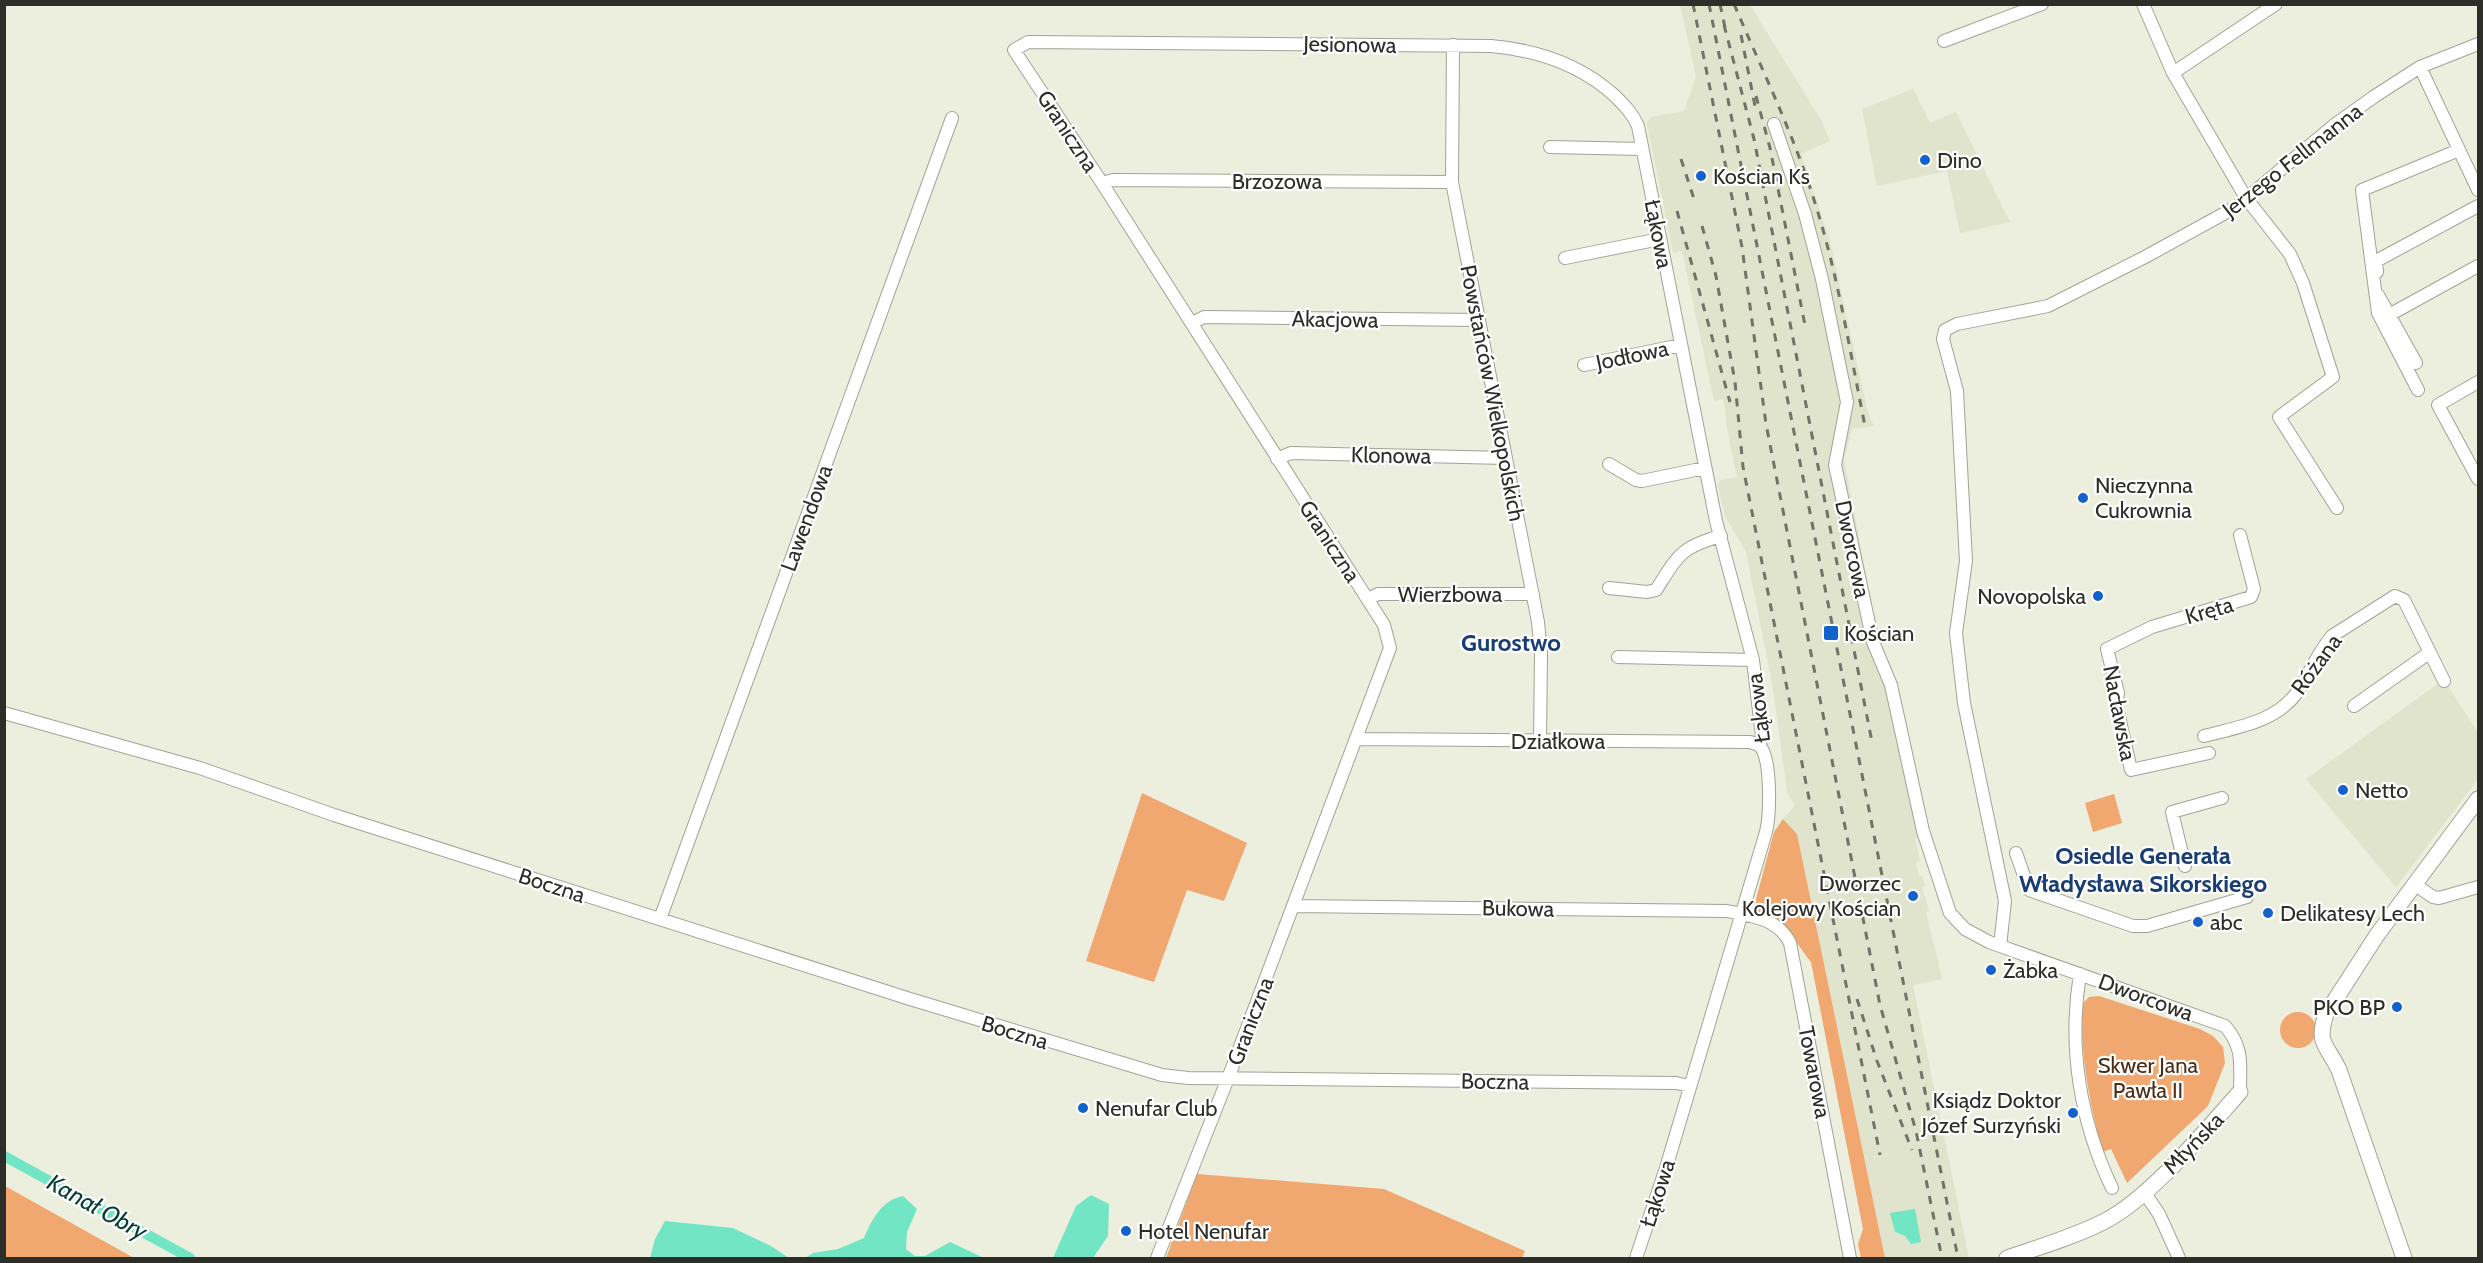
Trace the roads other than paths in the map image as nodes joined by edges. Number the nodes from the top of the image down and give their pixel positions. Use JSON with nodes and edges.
{"nodes":[{"id":1,"x":2042,"y":4,"type":"edge"},
{"id":2,"x":2143,"y":4,"type":"edge"},
{"id":3,"x":2276,"y":4,"type":"edge"},
{"id":4,"x":2024,"y":8,"type":"edge"},
{"id":5,"x":1944,"y":41,"type":"dead end"},
{"id":6,"x":2478,"y":44,"type":"edge"},
{"id":7,"x":1453,"y":45,"type":"junction"},
{"id":8,"x":1014,"y":50,"type":"joint"},
{"id":9,"x":2420,"y":68,"type":"junction"},
{"id":10,"x":2173,"y":73,"type":"junction"},
{"id":11,"x":952,"y":118,"type":"dead end"},
{"id":12,"x":1774,"y":124,"type":"dead end"},
{"id":13,"x":1550,"y":147,"type":"dead end"},
{"id":14,"x":1642,"y":149,"type":"junction"},
{"id":15,"x":2459,"y":150,"type":"junction"},
{"id":16,"x":1102,"y":183,"type":"junction"},
{"id":17,"x":1452,"y":183,"type":"junction"},
{"id":18,"x":2478,"y":190,"type":"edge"},
{"id":19,"x":2246,"y":198,"type":"junction"},
{"id":20,"x":2478,"y":206,"type":"edge"},
{"id":21,"x":1660,"y":239,"type":"junction"},
{"id":22,"x":1565,"y":258,"type":"dead end"},
{"id":23,"x":2478,"y":266,"type":"edge"},
{"id":24,"x":2389,"y":315,"type":"junction"},
{"id":25,"x":1479,"y":320,"type":"junction"},
{"id":26,"x":1192,"y":323,"type":"junction"},
{"id":27,"x":1681,"y":345,"type":"junction"},
{"id":28,"x":2416,"y":363,"type":"dead end"},
{"id":29,"x":1584,"y":365,"type":"dead end"},
{"id":30,"x":2478,"y":382,"type":"edge"},
{"id":31,"x":2418,"y":390,"type":"dead end"},
{"id":32,"x":1506,"y":458,"type":"junction"},
{"id":33,"x":1278,"y":459,"type":"junction"},
{"id":34,"x":1610,"y":464,"type":"dead end"},
{"id":35,"x":1705,"y":468,"type":"junction"},
{"id":36,"x":2478,"y":476,"type":"edge"},
{"id":37,"x":2337,"y":508,"type":"dead end"},
{"id":38,"x":2240,"y":535,"type":"dead end"},
{"id":39,"x":1721,"y":536,"type":"junction"},
{"id":40,"x":1609,"y":588,"type":"dead end"},
{"id":41,"x":1533,"y":594,"type":"junction"},
{"id":42,"x":1368,"y":599,"type":"junction"},
{"id":43,"x":2174,"y":620,"type":"joint"},
{"id":44,"x":2429,"y":653,"type":"junction"},
{"id":45,"x":1618,"y":657,"type":"dead end"},
{"id":46,"x":1753,"y":660,"type":"junction"},
{"id":47,"x":2444,"y":681,"type":"dead end"},
{"id":48,"x":2354,"y":706,"type":"dead end"},
{"id":49,"x":4,"y":712,"type":"edge"},
{"id":50,"x":2204,"y":736,"type":"dead end"},
{"id":51,"x":1357,"y":739,"type":"junction"},
{"id":52,"x":1540,"y":741,"type":"junction"},
{"id":53,"x":1759,"y":745,"type":"junction"},
{"id":54,"x":2209,"y":753,"type":"dead end"},
{"id":55,"x":2222,"y":798,"type":"dead end"},
{"id":56,"x":2478,"y":799,"type":"edge"},
{"id":57,"x":2016,"y":853,"type":"dead end"},
{"id":58,"x":2185,"y":866,"type":"dead end"},
{"id":59,"x":2414,"y":884,"type":"junction"},
{"id":60,"x":2478,"y":887,"type":"edge"},
{"id":61,"x":2247,"y":897,"type":"dead end"},
{"id":62,"x":1294,"y":906,"type":"junction"},
{"id":63,"x":1742,"y":914,"type":"junction"},
{"id":64,"x":660,"y":919,"type":"junction"},
{"id":65,"x":2000,"y":946,"type":"junction"},
{"id":66,"x":2080,"y":974,"type":"junction"},
{"id":67,"x":1229,"y":1078,"type":"junction"},
{"id":68,"x":1690,"y":1086,"type":"junction"},
{"id":69,"x":2240,"y":1092,"type":"joint"},
{"id":70,"x":2112,"y":1188,"type":"dead end"},
{"id":71,"x":2144,"y":1192,"type":"junction"},
{"id":72,"x":1157,"y":1258,"type":"edge"},
{"id":73,"x":1636,"y":1258,"type":"edge"},
{"id":74,"x":1851,"y":1258,"type":"edge"},
{"id":75,"x":2007,"y":1258,"type":"edge"},
{"id":76,"x":2179,"y":1258,"type":"edge"},
{"id":77,"x":2404,"y":1258,"type":"edge"}],
"edges":[{"from":1,"to":4,"type":"street"},
{"from":2,"to":10,"type":"street"},
{"from":3,"to":10,"type":"street"},
{"from":4,"to":5,"type":"street"},
{"from":6,"to":9,"type":"street","name":"Jerzego Fellmanna"},
{"from":7,"to":8,"type":"street","name":"Jesionowa"},
{"from":7,"to":14,"type":"street","name":"Jesionowa"},
{"from":7,"to":17,"type":"street","name":"Powstańców Wielkopolskich"},
{"from":8,"to":16,"type":"street","name":"Graniczna"},
{"from":9,"to":15,"type":"street"},
{"from":9,"to":19,"type":"street","name":"Jerzego Fellmanna"},
{"from":10,"to":19,"type":"street"},
{"from":11,"to":64,"type":"street","name":"Lawendowa"},
{"from":12,"to":65,"type":"street","name":"Dworcowa"},
{"from":13,"to":14,"type":"street"},
{"from":14,"to":21,"type":"street","name":"Łąkowa"},
{"from":15,"to":18,"type":"street"},
{"from":15,"to":31,"type":"street"},
{"from":16,"to":17,"type":"street","name":"Brzozowa"},
{"from":16,"to":26,"type":"street","name":"Graniczna"},
{"from":17,"to":25,"type":"street","name":"Powstańców Wielkopolskich"},
{"from":19,"to":37,"type":"street"},
{"from":19,"to":65,"type":"street","name":"Jerzego Fellmanna"},
{"from":20,"to":24,"type":"street"},
{"from":21,"to":22,"type":"street"},
{"from":21,"to":27,"type":"street","name":"Łąkowa"},
{"from":23,"to":24,"type":"street"},
{"from":24,"to":28,"type":"street"},
{"from":25,"to":26,"type":"street","name":"Akacjowa"},
{"from":25,"to":32,"type":"street","name":"Powstańców Wielkopolskich"},
{"from":26,"to":33,"type":"street","name":"Graniczna"},
{"from":27,"to":29,"type":"street","name":"Jodłowa"},
{"from":27,"to":35,"type":"street","name":"Łąkowa"},
{"from":30,"to":36,"type":"street"},
{"from":32,"to":33,"type":"street","name":"Klonowa"},
{"from":32,"to":41,"type":"street","name":"Powstańców Wielkopolskich"},
{"from":33,"to":42,"type":"street","name":"Graniczna"},
{"from":34,"to":35,"type":"street"},
{"from":35,"to":39,"type":"street","name":"Łąkowa"},
{"from":38,"to":43,"type":"street","name":"Kręta"},
{"from":39,"to":40,"type":"street"},
{"from":39,"to":46,"type":"street","name":"Łąkowa"},
{"from":41,"to":42,"type":"street","name":"Wierzbowa"},
{"from":41,"to":52,"type":"street","name":"Powstańców Wielkopolskich"},
{"from":42,"to":51,"type":"street","name":"Graniczna"},
{"from":43,"to":54,"type":"street","name":"Nacławska"},
{"from":44,"to":47,"type":"street","name":"Różana"},
{"from":44,"to":48,"type":"street"},
{"from":44,"to":50,"type":"street","name":"Różana"},
{"from":45,"to":46,"type":"street"},
{"from":46,"to":53,"type":"street","name":"Łąkowa"},
{"from":49,"to":64,"type":"street","name":"Boczna"},
{"from":51,"to":52,"type":"street","name":"Działkowa"},
{"from":51,"to":62,"type":"street","name":"Graniczna"},
{"from":52,"to":53,"type":"street","name":"Działkowa"},
{"from":53,"to":63,"type":"street","name":"Łąkowa"},
{"from":55,"to":58,"type":"street"},
{"from":56,"to":59,"type":"street"},
{"from":57,"to":61,"type":"street"},
{"from":59,"to":60,"type":"street"},
{"from":59,"to":77,"type":"street"},
{"from":62,"to":63,"type":"street","name":"Bukowa"},
{"from":62,"to":67,"type":"street","name":"Graniczna"},
{"from":63,"to":68,"type":"street","name":"Łąkowa"},
{"from":63,"to":74,"type":"street","name":"Towarowa"},
{"from":64,"to":67,"type":"street","name":"Boczna"},
{"from":65,"to":66,"type":"street","name":"Dworcowa"},
{"from":66,"to":69,"type":"street","name":"Dworcowa"},
{"from":66,"to":70,"type":"street"},
{"from":67,"to":68,"type":"street","name":"Boczna"},
{"from":67,"to":72,"type":"street","name":"Graniczna"},
{"from":68,"to":73,"type":"street","name":"Łąkowa"},
{"from":69,"to":71,"type":"street","name":"Młyńska"},
{"from":71,"to":75,"type":"street","name":"Młyńska"},
{"from":71,"to":76,"type":"street","name":"Młyńska"}]}
